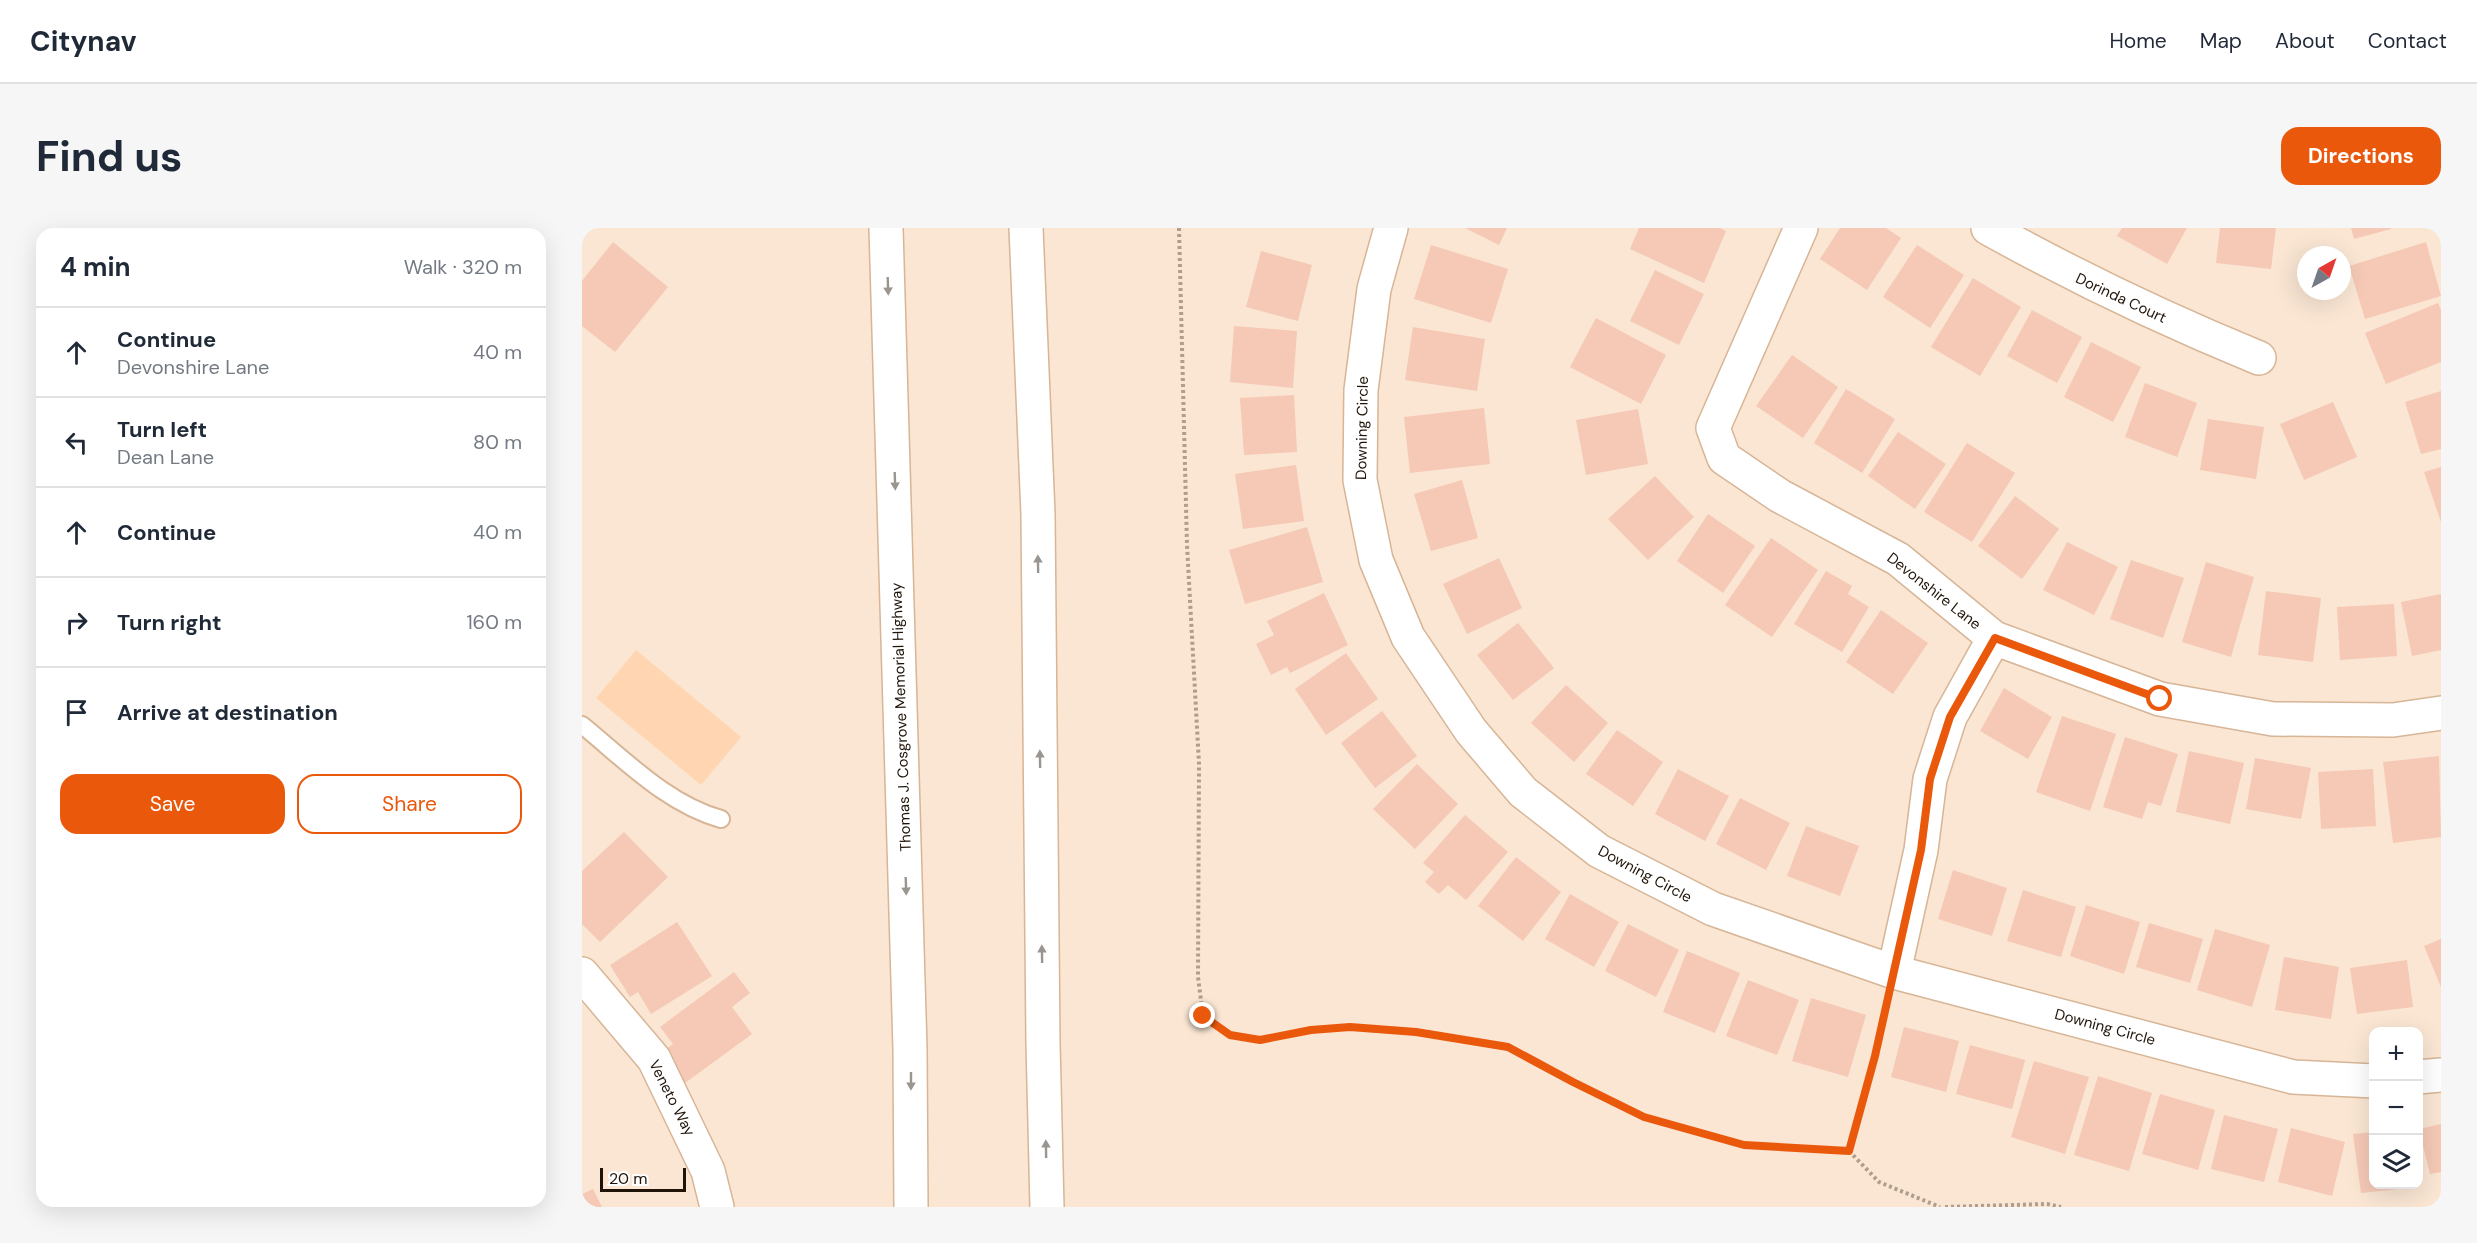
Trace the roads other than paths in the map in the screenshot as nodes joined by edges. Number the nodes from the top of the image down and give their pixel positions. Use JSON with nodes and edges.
{"nodes":[{"id":1,"x":886,"y":228,"type":"edge"},
{"id":2,"x":1026,"y":228,"type":"edge"},
{"id":3,"x":1391,"y":228,"type":"edge"},
{"id":4,"x":1801,"y":228,"type":"edge"},
{"id":5,"x":1988,"y":228,"type":"edge"},
{"id":6,"x":2259,"y":358,"type":"dead end"},
{"id":7,"x":1995,"y":638,"type":"junction"},
{"id":8,"x":2441,"y":713,"type":"edge"},
{"id":9,"x":582,"y":725,"type":"edge"},
{"id":10,"x":721,"y":819,"type":"dead end"},
{"id":11,"x":1894,"y":972,"type":"junction"},
{"id":12,"x":582,"y":974,"type":"edge"},
{"id":13,"x":2441,"y":1075,"type":"edge"},
{"id":14,"x":2423,"y":1077,"type":"edge"},
{"id":15,"x":2369,"y":1081,"type":"edge"},
{"id":16,"x":717,"y":1207,"type":"edge"},
{"id":17,"x":911,"y":1207,"type":"edge"},
{"id":18,"x":1047,"y":1207,"type":"edge"}],
"edges":[{"from":1,"to":17,"type":"main road","name":"Thomas J. Cosgrove Memorial Highway","one_way":true},
{"from":18,"to":2,"type":"main road","one_way":true},
{"from":3,"to":11,"type":"main road","name":"Downing Circle"},
{"from":4,"to":7,"type":"main road","name":"Devonshire Lane"},
{"from":5,"to":6,"type":"main road","name":"Dorinda Court"},
{"from":7,"to":8,"type":"main road","name":"Devonshire Lane"},
{"from":7,"to":11,"type":"main road"},
{"from":9,"to":10,"type":"lane"},
{"from":11,"to":15,"type":"main road","name":"Downing Circle"},
{"from":12,"to":16,"type":"main road","name":"Veneto Way"},
{"from":13,"to":14,"type":"main road"}]}
